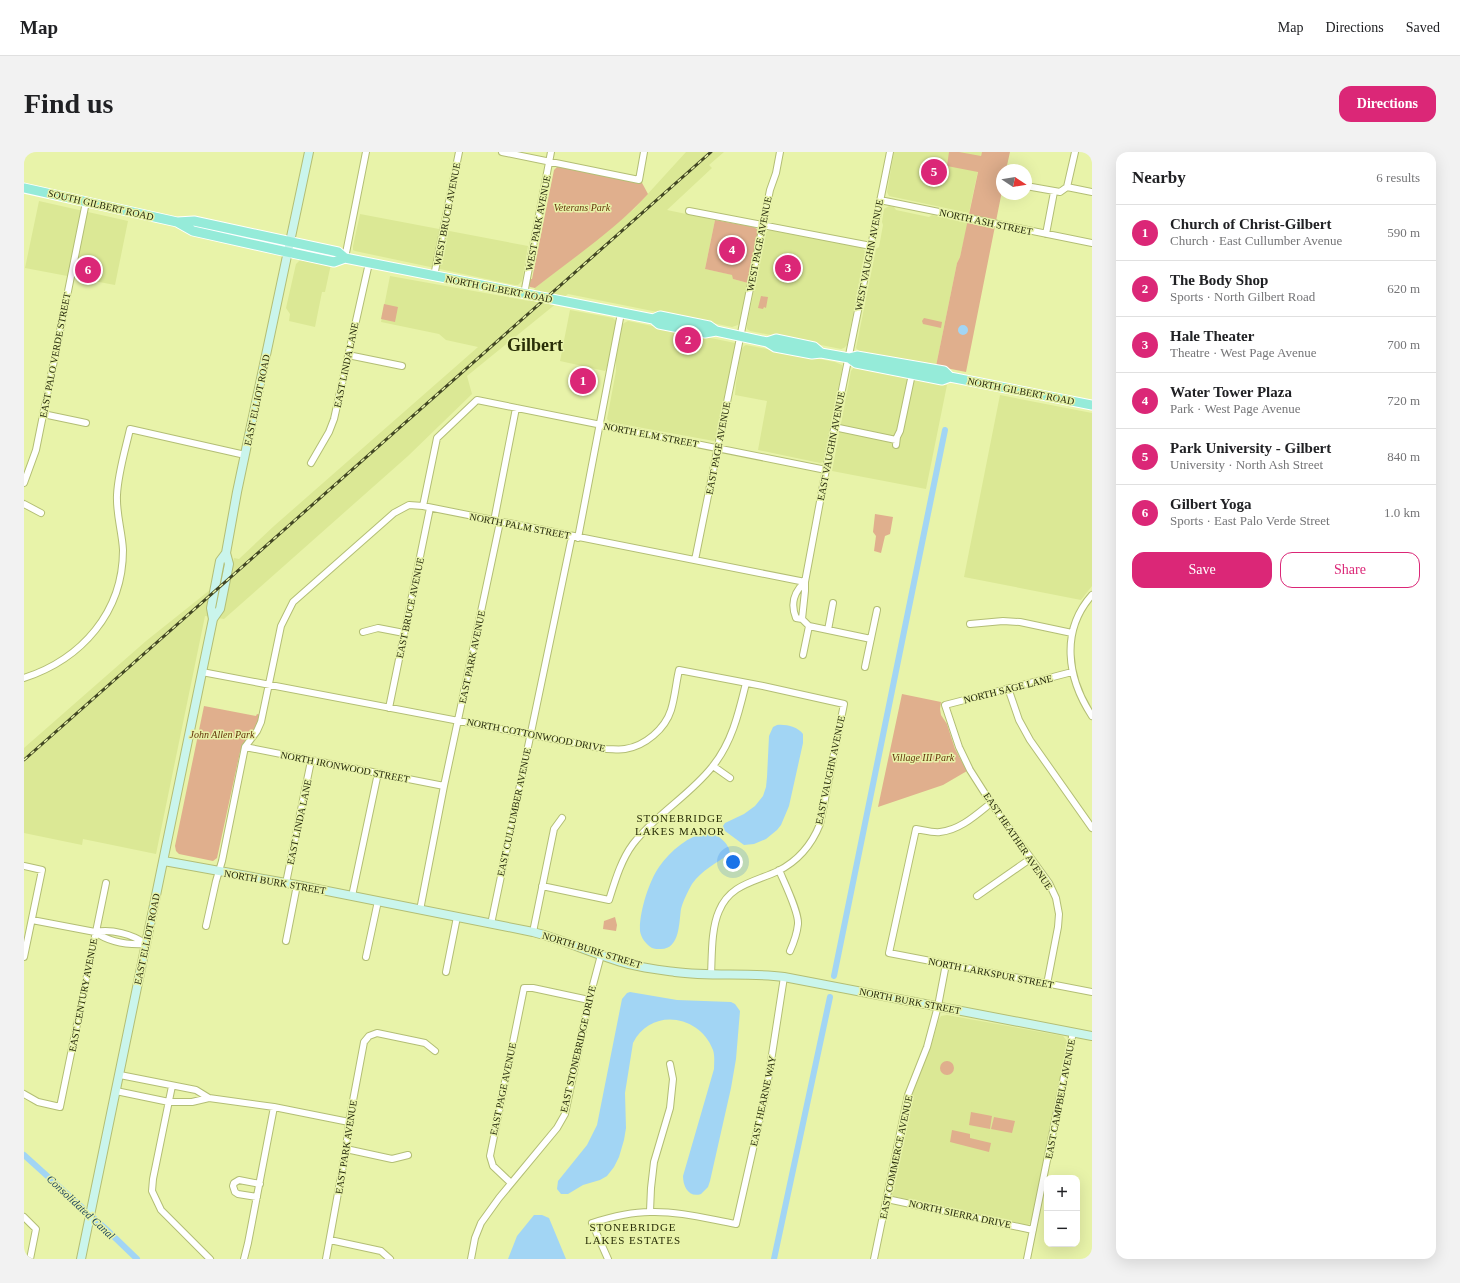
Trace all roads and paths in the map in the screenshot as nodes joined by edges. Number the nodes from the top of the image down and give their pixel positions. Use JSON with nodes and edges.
{"nodes":[{"id":1,"x":309,"y":152,"type":"edge"},
{"id":2,"x":366,"y":152,"type":"edge"},
{"id":3,"x":459,"y":152,"type":"edge"},
{"id":4,"x":502,"y":152,"type":"edge"},
{"id":5,"x":552,"y":152,"type":"edge"},
{"id":6,"x":644,"y":152,"type":"edge"},
{"id":7,"x":780,"y":152,"type":"edge"},
{"id":8,"x":890,"y":152,"type":"edge"},
{"id":9,"x":1075,"y":152,"type":"edge"},
{"id":10,"x":550,"y":162,"type":"junction"},
{"id":11,"x":1032,"y":187,"type":"edge"},
{"id":12,"x":1068,"y":187,"type":"junction"},
{"id":13,"x":24,"y":188,"type":"edge"},
{"id":14,"x":1057,"y":192,"type":"junction"},
{"id":15,"x":1092,"y":192,"type":"edge"},
{"id":16,"x":880,"y":200,"type":"junction"},
{"id":17,"x":86,"y":202,"type":"junction"},
{"id":18,"x":689,"y":211,"type":"dead end"},
{"id":19,"x":762,"y":225,"type":"junction"},
{"id":20,"x":1046,"y":234,"type":"junction"},
{"id":21,"x":1092,"y":243,"type":"edge"},
{"id":22,"x":871,"y":246,"type":"junction"},
{"id":23,"x":290,"y":247,"type":"junction"},
{"id":24,"x":345,"y":258,"type":"junction"},
{"id":25,"x":369,"y":263,"type":"junction"},
{"id":26,"x":434,"y":276,"type":"junction"},
{"id":27,"x":524,"y":294,"type":"junction"},
{"id":28,"x":621,"y":313,"type":"junction"},
{"id":29,"x":740,"y":337,"type":"junction"},
{"id":30,"x":348,"y":355,"type":"junction"},
{"id":31,"x":849,"y":358,"type":"junction"},
{"id":32,"x":402,"y":366,"type":"dead end"},
{"id":33,"x":912,"y":374,"type":"junction"},
{"id":34,"x":950,"y":377,"type":"junction"},
{"id":35,"x":1092,"y":405,"type":"edge"},
{"id":36,"x":516,"y":408,"type":"junction"},
{"id":37,"x":43,"y":414,"type":"junction"},
{"id":38,"x":86,"y":423,"type":"dead end"},
{"id":39,"x":600,"y":424,"type":"junction"},
{"id":40,"x":834,"y":427,"type":"junction"},
{"id":41,"x":718,"y":448,"type":"junction"},
{"id":42,"x":244,"y":455,"type":"junction"},
{"id":43,"x":310,"y":463,"type":"dead end"},
{"id":44,"x":826,"y":470,"type":"junction"},
{"id":45,"x":24,"y":483,"type":"edge"},
{"id":46,"x":24,"y":504,"type":"edge"},
{"id":47,"x":423,"y":506,"type":"junction"},
{"id":48,"x":430,"y":508,"type":"junction"},
{"id":49,"x":41,"y":513,"type":"dead end"},
{"id":50,"x":497,"y":522,"type":"junction"},
{"id":51,"x":575,"y":537,"type":"junction"},
{"id":52,"x":695,"y":560,"type":"junction"},
{"id":53,"x":805,"y":582,"type":"junction"},
{"id":54,"x":1092,"y":595,"type":"edge"},
{"id":55,"x":833,"y":603,"type":"dead end"},
{"id":56,"x":877,"y":610,"type":"dead end"},
{"id":57,"x":802,"y":619,"type":"junction"},
{"id":58,"x":970,"y":624,"type":"dead end"},
{"id":59,"x":809,"y":626,"type":"junction"},
{"id":60,"x":828,"y":630,"type":"junction"},
{"id":61,"x":363,"y":632,"type":"dead end"},
{"id":62,"x":404,"y":633,"type":"junction"},
{"id":63,"x":1072,"y":633,"type":"junction"},
{"id":64,"x":871,"y":640,"type":"junction"},
{"id":65,"x":803,"y":654,"type":"dead end"},
{"id":66,"x":865,"y":667,"type":"dead end"},
{"id":67,"x":202,"y":672,"type":"junction"},
{"id":68,"x":1072,"y":672,"type":"junction"},
{"id":69,"x":24,"y":678,"type":"edge"},
{"id":70,"x":746,"y":683,"type":"junction"},
{"id":71,"x":269,"y":685,"type":"junction"},
{"id":72,"x":1008,"y":688,"type":"junction"},
{"id":73,"x":844,"y":704,"type":"joint"},
{"id":74,"x":945,"y":705,"type":"joint"},
{"id":75,"x":389,"y":708,"type":"junction"},
{"id":76,"x":1092,"y":716,"type":"edge"},
{"id":77,"x":458,"y":720,"type":"junction"},
{"id":78,"x":530,"y":735,"type":"junction"},
{"id":79,"x":245,"y":748,"type":"junction"},
{"id":80,"x":311,"y":760,"type":"junction"},
{"id":81,"x":713,"y":766,"type":"junction"},
{"id":82,"x":378,"y":773,"type":"junction"},
{"id":83,"x":730,"y":778,"type":"dead end"},
{"id":84,"x":444,"y":786,"type":"junction"},
{"id":85,"x":991,"y":803,"type":"junction"},
{"id":86,"x":562,"y":818,"type":"dead end"},
{"id":87,"x":1092,"y":828,"type":"edge"},
{"id":88,"x":1030,"y":859,"type":"junction"},
{"id":89,"x":164,"y":861,"type":"junction"},
{"id":90,"x":24,"y":866,"type":"edge"},
{"id":91,"x":779,"y":870,"type":"junction"},
{"id":92,"x":218,"y":871,"type":"junction"},
{"id":93,"x":106,"y":883,"type":"dead end"},
{"id":94,"x":286,"y":883,"type":"junction"},
{"id":95,"x":297,"y":886,"type":"junction"},
{"id":96,"x":542,"y":886,"type":"junction"},
{"id":97,"x":352,"y":896,"type":"junction"},
{"id":98,"x":977,"y":896,"type":"dead end"},
{"id":99,"x":378,"y":901,"type":"junction"},
{"id":100,"x":420,"y":910,"type":"junction"},
{"id":101,"x":457,"y":917,"type":"junction"},
{"id":102,"x":32,"y":920,"type":"junction"},
{"id":103,"x":491,"y":924,"type":"junction"},
{"id":104,"x":206,"y":926,"type":"dead end"},
{"id":105,"x":96,"y":932,"type":"junction"},
{"id":106,"x":533,"y":932,"type":"junction"},
{"id":107,"x":286,"y":941,"type":"dead end"},
{"id":108,"x":146,"y":944,"type":"junction"},
{"id":109,"x":790,"y":951,"type":"dead end"},
{"id":110,"x":601,"y":955,"type":"junction"},
{"id":111,"x":24,"y":957,"type":"edge"},
{"id":112,"x":366,"y":957,"type":"dead end"},
{"id":113,"x":946,"y":964,"type":"junction"},
{"id":114,"x":446,"y":972,"type":"dead end"},
{"id":115,"x":711,"y":975,"type":"junction"},
{"id":116,"x":784,"y":976,"type":"junction"},
{"id":117,"x":1047,"y":984,"type":"junction"},
{"id":118,"x":1092,"y":992,"type":"edge"},
{"id":119,"x":589,"y":1000,"type":"junction"},
{"id":120,"x":938,"y":1006,"type":"junction"},
{"id":121,"x":1073,"y":1032,"type":"junction"},
{"id":122,"x":1092,"y":1036,"type":"edge"},
{"id":123,"x":435,"y":1051,"type":"dead end"},
{"id":124,"x":670,"y":1064,"type":"dead end"},
{"id":125,"x":120,"y":1075,"type":"junction"},
{"id":126,"x":172,"y":1086,"type":"junction"},
{"id":127,"x":116,"y":1091,"type":"junction"},
{"id":128,"x":24,"y":1094,"type":"edge"},
{"id":129,"x":209,"y":1098,"type":"junction"},
{"id":130,"x":169,"y":1102,"type":"junction"},
{"id":131,"x":274,"y":1107,"type":"junction"},
{"id":132,"x":349,"y":1122,"type":"junction"},
{"id":133,"x":346,"y":1149,"type":"junction"},
{"id":134,"x":408,"y":1154,"type":"dead end"},
{"id":135,"x":511,"y":1183,"type":"junction"},
{"id":136,"x":260,"y":1184,"type":"junction"},
{"id":137,"x":257,"y":1197,"type":"junction"},
{"id":138,"x":886,"y":1199,"type":"junction"},
{"id":139,"x":650,"y":1212,"type":"junction"},
{"id":140,"x":24,"y":1217,"type":"edge"},
{"id":141,"x":1033,"y":1230,"type":"junction"},
{"id":142,"x":330,"y":1240,"type":"junction"},
{"id":143,"x":30,"y":1259,"type":"edge"},
{"id":144,"x":81,"y":1259,"type":"edge"},
{"id":145,"x":210,"y":1259,"type":"edge"},
{"id":146,"x":244,"y":1259,"type":"edge"},
{"id":147,"x":326,"y":1259,"type":"edge"},
{"id":148,"x":390,"y":1259,"type":"edge"},
{"id":149,"x":471,"y":1259,"type":"edge"},
{"id":150,"x":608,"y":1259,"type":"edge"},
{"id":151,"x":874,"y":1259,"type":"edge"},
{"id":152,"x":1027,"y":1259,"type":"edge"}],
"edges":[{"from":1,"to":23,"type":"main road","name":"EAST ELLIOT ROAD"},
{"from":2,"to":24,"type":"street"},
{"from":3,"to":26,"type":"street","name":"WEST BRUCE AVENUE"},
{"from":4,"to":10,"type":"street"},
{"from":5,"to":10,"type":"street","name":"WEST PARK AVENUE"},
{"from":6,"to":10,"type":"street"},
{"from":7,"to":19,"type":"street","name":"WEST PAGE AVENUE"},
{"from":8,"to":16,"type":"street","name":"WEST VAUGHN AVENUE"},
{"from":9,"to":12,"type":"street"},
{"from":10,"to":27,"type":"street","name":"WEST PARK AVENUE"},
{"from":11,"to":14,"type":"street"},
{"from":12,"to":14,"type":"street"},
{"from":12,"to":15,"type":"street"},
{"from":13,"to":17,"type":"main road","name":"SOUTH GILBERT ROAD"},
{"from":14,"to":20,"type":"street"},
{"from":16,"to":20,"type":"street","name":"NORTH ASH STREET"},
{"from":16,"to":22,"type":"street","name":"WEST VAUGHN AVENUE"},
{"from":17,"to":23,"type":"main road","name":"SOUTH GILBERT ROAD"},
{"from":17,"to":37,"type":"street","name":"EAST PALO VERDE STREET"},
{"from":18,"to":19,"type":"street"},
{"from":19,"to":22,"type":"street"},
{"from":19,"to":29,"type":"street","name":"WEST PAGE AVENUE"},
{"from":20,"to":21,"type":"street","name":"NORTH ASH STREET"},
{"from":22,"to":31,"type":"street","name":"WEST VAUGHN AVENUE"},
{"from":23,"to":24,"type":"main road","name":"NORTH GILBERT ROAD"},
{"from":23,"to":42,"type":"main road","name":"EAST ELLIOT ROAD"},
{"from":24,"to":25,"type":"main road","name":"NORTH GILBERT ROAD"},
{"from":25,"to":26,"type":"main road","name":"NORTH GILBERT ROAD"},
{"from":25,"to":30,"type":"street","name":"EAST LINDA LANE"},
{"from":26,"to":27,"type":"main road","name":"NORTH GILBERT ROAD"},
{"from":27,"to":28,"type":"main road","name":"NORTH GILBERT ROAD"},
{"from":28,"to":29,"type":"main road","name":"NORTH GILBERT ROAD"},
{"from":28,"to":39,"type":"street","name":"EAST CULLUMBER AVENUE"},
{"from":29,"to":31,"type":"main road","name":"NORTH GILBERT ROAD"},
{"from":29,"to":41,"type":"street","name":"EAST PAGE AVENUE"},
{"from":30,"to":32,"type":"street"},
{"from":30,"to":43,"type":"street","name":"EAST LINDA LANE"},
{"from":31,"to":33,"type":"main road","name":"NORTH GILBERT ROAD"},
{"from":31,"to":34,"type":"main road","name":"NORTH GILBERT ROAD"},
{"from":31,"to":40,"type":"street","name":"EAST VAUGHN AVENUE"},
{"from":33,"to":34,"type":"main road","name":"NORTH GILBERT ROAD"},
{"from":33,"to":40,"type":"street"},
{"from":34,"to":35,"type":"main road","name":"NORTH GILBERT ROAD"},
{"from":36,"to":39,"type":"street","name":"NORTH ELM STREET"},
{"from":36,"to":47,"type":"street","name":"NORTH ELM STREET"},
{"from":36,"to":50,"type":"street","name":"EAST PARK AVENUE"},
{"from":37,"to":38,"type":"street"},
{"from":37,"to":45,"type":"street","name":"EAST PALO VERDE STREET"},
{"from":39,"to":41,"type":"street","name":"NORTH ELM STREET"},
{"from":39,"to":51,"type":"street","name":"EAST CULLUMBER AVENUE"},
{"from":40,"to":44,"type":"street","name":"EAST VAUGHN AVENUE"},
{"from":41,"to":44,"type":"street","name":"NORTH ELM STREET"},
{"from":41,"to":52,"type":"street","name":"EAST PAGE AVENUE"},
{"from":42,"to":67,"type":"main road","name":"EAST ELLIOT ROAD"},
{"from":42,"to":69,"type":"street"},
{"from":44,"to":53,"type":"street","name":"EAST VAUGHN AVENUE"},
{"from":46,"to":49,"type":"street"},
{"from":47,"to":48,"type":"street","name":"NORTH PALM STREET"},
{"from":47,"to":71,"type":"street","name":"NORTH PALM STREET"},
{"from":48,"to":50,"type":"street","name":"NORTH PALM STREET"},
{"from":48,"to":62,"type":"street","name":"EAST BRUCE AVENUE"},
{"from":50,"to":51,"type":"street","name":"NORTH PALM STREET"},
{"from":50,"to":77,"type":"street","name":"EAST PARK AVENUE"},
{"from":51,"to":52,"type":"street","name":"NORTH PALM STREET"},
{"from":51,"to":78,"type":"street","name":"EAST CULLUMBER AVENUE"},
{"from":52,"to":53,"type":"street","name":"NORTH PALM STREET"},
{"from":53,"to":57,"type":"street","name":"EAST VAUGHN AVENUE"},
{"from":53,"to":57,"type":"street"},
{"from":54,"to":63,"type":"street"},
{"from":55,"to":60,"type":"street"},
{"from":56,"to":64,"type":"street"},
{"from":57,"to":59,"type":"street"},
{"from":58,"to":63,"type":"street"},
{"from":59,"to":60,"type":"street"},
{"from":59,"to":65,"type":"street"},
{"from":60,"to":64,"type":"street"},
{"from":61,"to":62,"type":"street"},
{"from":62,"to":75,"type":"street","name":"EAST BRUCE AVENUE"},
{"from":63,"to":68,"type":"street"},
{"from":64,"to":66,"type":"street"},
{"from":67,"to":71,"type":"street","name":"NORTH COTTONWOOD DRIVE"},
{"from":67,"to":89,"type":"main road","name":"EAST ELLIOT ROAD"},
{"from":68,"to":72,"type":"street","name":"NORTH SAGE LANE"},
{"from":68,"to":76,"type":"street"},
{"from":70,"to":73,"type":"street","name":"NORTH COTTONWOOD DRIVE"},
{"from":70,"to":78,"type":"street","name":"NORTH COTTONWOOD DRIVE"},
{"from":70,"to":81,"type":"street"},
{"from":71,"to":75,"type":"street","name":"NORTH COTTONWOOD DRIVE"},
{"from":71,"to":79,"type":"street","name":"NORTH PALM STREET"},
{"from":72,"to":74,"type":"street","name":"NORTH SAGE LANE"},
{"from":72,"to":87,"type":"street"},
{"from":73,"to":91,"type":"street","name":"EAST VAUGHN AVENUE"},
{"from":74,"to":85,"type":"street","name":"EAST HEATHER AVENUE"},
{"from":75,"to":77,"type":"street","name":"NORTH COTTONWOOD DRIVE"},
{"from":77,"to":78,"type":"street","name":"NORTH COTTONWOOD DRIVE"},
{"from":77,"to":84,"type":"street","name":"EAST PARK AVENUE"},
{"from":78,"to":103,"type":"street","name":"EAST CULLUMBER AVENUE"},
{"from":79,"to":80,"type":"street","name":"NORTH IRONWOOD STREET"},
{"from":79,"to":92,"type":"street"},
{"from":80,"to":82,"type":"street","name":"NORTH IRONWOOD STREET"},
{"from":80,"to":94,"type":"street","name":"EAST LINDA LANE"},
{"from":81,"to":83,"type":"street"},
{"from":81,"to":96,"type":"street"},
{"from":82,"to":84,"type":"street","name":"NORTH IRONWOOD STREET"},
{"from":82,"to":97,"type":"street"},
{"from":84,"to":100,"type":"street","name":"EAST PARK AVENUE"},
{"from":85,"to":88,"type":"street","name":"EAST HEATHER AVENUE"},
{"from":85,"to":113,"type":"street","name":"NORTH LARKSPUR STREET"},
{"from":86,"to":96,"type":"street"},
{"from":88,"to":98,"type":"street"},
{"from":88,"to":117,"type":"street","name":"EAST HEATHER AVENUE"},
{"from":89,"to":92,"type":"main road","name":"NORTH BURK STREET"},
{"from":89,"to":108,"type":"main road","name":"EAST ELLIOT ROAD"},
{"from":90,"to":102,"type":"street"},
{"from":91,"to":109,"type":"street"},
{"from":91,"to":115,"type":"street","name":"EAST VAUGHN AVENUE"},
{"from":92,"to":94,"type":"main road","name":"NORTH BURK STREET"},
{"from":92,"to":104,"type":"street"},
{"from":93,"to":105,"type":"street","name":"EAST CENTURY AVENUE"},
{"from":94,"to":95,"type":"main road","name":"NORTH BURK STREET"},
{"from":95,"to":97,"type":"main road","name":"NORTH BURK STREET"},
{"from":95,"to":107,"type":"street"},
{"from":96,"to":106,"type":"street"},
{"from":97,"to":99,"type":"main road","name":"NORTH BURK STREET"},
{"from":99,"to":100,"type":"main road","name":"NORTH BURK STREET"},
{"from":99,"to":112,"type":"street"},
{"from":100,"to":101,"type":"main road","name":"NORTH BURK STREET"},
{"from":101,"to":103,"type":"main road","name":"NORTH BURK STREET"},
{"from":101,"to":114,"type":"street"},
{"from":102,"to":105,"type":"street"},
{"from":102,"to":111,"type":"street"},
{"from":103,"to":106,"type":"main road","name":"NORTH BURK STREET"},
{"from":105,"to":108,"type":"street"},
{"from":105,"to":128,"type":"street","name":"EAST CENTURY AVENUE"},
{"from":106,"to":110,"type":"main road","name":"NORTH BURK STREET"},
{"from":108,"to":125,"type":"main road","name":"EAST ELLIOT ROAD"},
{"from":110,"to":115,"type":"main road","name":"NORTH BURK STREET"},
{"from":110,"to":119,"type":"street","name":"EAST STONEBRIDGE DRIVE"},
{"from":113,"to":117,"type":"street","name":"NORTH LARKSPUR STREET"},
{"from":113,"to":120,"type":"street","name":"EAST COMMERCE AVENUE"},
{"from":115,"to":116,"type":"main road","name":"NORTH BURK STREET"},
{"from":116,"to":120,"type":"main road","name":"NORTH BURK STREET"},
{"from":116,"to":139,"type":"street","name":"EAST HEARNE WAY"},
{"from":117,"to":118,"type":"street","name":"NORTH LARKSPUR STREET"},
{"from":119,"to":135,"type":"street","name":"EAST STONEBRIDGE DRIVE"},
{"from":119,"to":135,"type":"street","name":"EAST PAGE AVENUE"},
{"from":120,"to":121,"type":"main road","name":"NORTH BURK STREET"},
{"from":120,"to":138,"type":"street","name":"EAST COMMERCE AVENUE"},
{"from":121,"to":122,"type":"main road","name":"NORTH BURK STREET"},
{"from":121,"to":141,"type":"street","name":"EAST CAMPBELL AVENUE"},
{"from":123,"to":132,"type":"street","name":"EAST PARK AVENUE"},
{"from":124,"to":139,"type":"street"},
{"from":125,"to":126,"type":"street"},
{"from":125,"to":127,"type":"main road","name":"EAST ELLIOT ROAD"},
{"from":126,"to":129,"type":"street"},
{"from":126,"to":130,"type":"street"},
{"from":127,"to":130,"type":"street"},
{"from":127,"to":144,"type":"main road","name":"EAST ELLIOT ROAD"},
{"from":129,"to":130,"type":"street"},
{"from":129,"to":131,"type":"street"},
{"from":130,"to":145,"type":"street"},
{"from":131,"to":132,"type":"street"},
{"from":131,"to":136,"type":"street"},
{"from":132,"to":133,"type":"street","name":"EAST PARK AVENUE"},
{"from":133,"to":134,"type":"street"},
{"from":133,"to":142,"type":"street","name":"EAST PARK AVENUE"},
{"from":135,"to":149,"type":"street","name":"EAST STONEBRIDGE DRIVE"},
{"from":136,"to":137,"type":"street"},
{"from":136,"to":137,"type":"street"},
{"from":137,"to":146,"type":"street"},
{"from":138,"to":141,"type":"street","name":"NORTH SIERRA DRIVE"},
{"from":138,"to":151,"type":"street","name":"EAST COMMERCE AVENUE"},
{"from":139,"to":150,"type":"street"},
{"from":140,"to":143,"type":"street"},
{"from":141,"to":152,"type":"street","name":"EAST CAMPBELL AVENUE"},
{"from":142,"to":147,"type":"street","name":"EAST PARK AVENUE"},
{"from":142,"to":148,"type":"street"}]}
